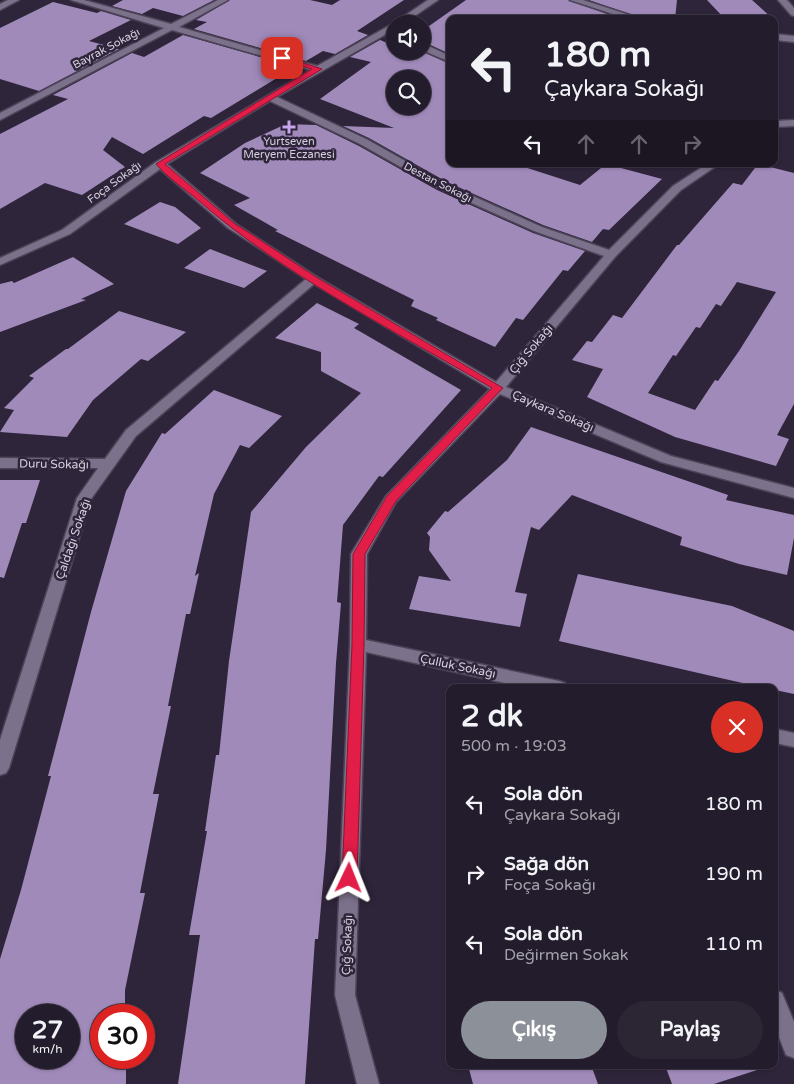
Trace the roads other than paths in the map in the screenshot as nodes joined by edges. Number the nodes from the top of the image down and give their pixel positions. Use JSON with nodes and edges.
{"nodes":[{"id":1,"x":15,"y":0,"type":"edge"},
{"id":2,"x":75,"y":0,"type":"edge"},
{"id":3,"x":224,"y":0,"type":"edge"},
{"id":4,"x":434,"y":0,"type":"edge"},
{"id":5,"x":574,"y":0,"type":"edge"},
{"id":6,"x":782,"y":0,"type":"edge"},
{"id":7,"x":0,"y":7,"type":"edge"},
{"id":8,"x":794,"y":13,"type":"edge"},
{"id":9,"x":412,"y":15,"type":"edge"},
{"id":10,"x":625,"y":15,"type":"edge"},
{"id":11,"x":172,"y":26,"type":"junction"},
{"id":12,"x":386,"y":32,"type":"edge"},
{"id":13,"x":778,"y":37,"type":"edge"},
{"id":14,"x":794,"y":38,"type":"edge"},
{"id":15,"x":431,"y":50,"type":"edge"},
{"id":16,"x":446,"y":57,"type":"edge"},
{"id":17,"x":318,"y":69,"type":"junction"},
{"id":18,"x":270,"y":97,"type":"junction"},
{"id":19,"x":0,"y":117,"type":"edge"},
{"id":20,"x":794,"y":123,"type":"edge"},
{"id":21,"x":778,"y":124,"type":"edge"},
{"id":22,"x":160,"y":164,"type":"junction"},
{"id":23,"x":709,"y":167,"type":"edge"},
{"id":24,"x":611,"y":255,"type":"junction"},
{"id":25,"x":0,"y":262,"type":"edge"},
{"id":26,"x":313,"y":279,"type":"junction"},
{"id":27,"x":498,"y":388,"type":"junction"},
{"id":28,"x":0,"y":463,"type":"edge"},
{"id":29,"x":109,"y":464,"type":"junction"},
{"id":30,"x":794,"y":493,"type":"edge"},
{"id":31,"x":358,"y":644,"type":"junction"},
{"id":32,"x":541,"y":684,"type":"edge"},
{"id":33,"x":778,"y":737,"type":"edge"},
{"id":34,"x":794,"y":740,"type":"edge"},
{"id":35,"x":0,"y":768,"type":"edge"},
{"id":36,"x":778,"y":1008,"type":"edge"},
{"id":37,"x":794,"y":1048,"type":"edge"},
{"id":38,"x":368,"y":1084,"type":"edge"}],
"edges":[{"from":1,"to":7,"type":"street"},
{"from":2,"to":11,"type":"street"},
{"from":3,"to":11,"type":"street","name":"Bayrak Sokağı"},
{"from":4,"to":9,"type":"street","name":"Foça Sokağı"},
{"from":5,"to":10,"type":"street"},
{"from":6,"to":8,"type":"street"},
{"from":11,"to":17,"type":"street"},
{"from":11,"to":19,"type":"street","name":"Bayrak Sokağı"},
{"from":12,"to":17,"type":"street","name":"Foça Sokağı"},
{"from":13,"to":14,"type":"street"},
{"from":15,"to":16,"type":"street"},
{"from":17,"to":18,"type":"street","name":"Foça Sokağı"},
{"from":18,"to":22,"type":"street","name":"Foça Sokağı"},
{"from":18,"to":24,"type":"street","name":"Destan Sokağı"},
{"from":20,"to":21,"type":"street"},
{"from":22,"to":25,"type":"street","name":"Foça Sokağı"},
{"from":22,"to":26,"type":"street","name":"Çaykara Sokağı"},
{"from":23,"to":24,"type":"street","name":"Çığ Sokağı"},
{"from":24,"to":27,"type":"street","name":"Çığ Sokağı"},
{"from":26,"to":27,"type":"street","name":"Çaykara Sokağı"},
{"from":26,"to":29,"type":"street","name":"Çaldağı Sokağı"},
{"from":27,"to":30,"type":"street","name":"Çaykara Sokağı"},
{"from":27,"to":31,"type":"street","name":"Çığ Sokağı"},
{"from":28,"to":29,"type":"street","name":"Duru Sokağı"},
{"from":29,"to":35,"type":"street","name":"Çaldağı Sokağı"},
{"from":31,"to":32,"type":"street","name":"Çulluk Sokağı"},
{"from":31,"to":38,"type":"street","name":"Çığ Sokağı"},
{"from":33,"to":34,"type":"street"},
{"from":36,"to":37,"type":"street"}]}
